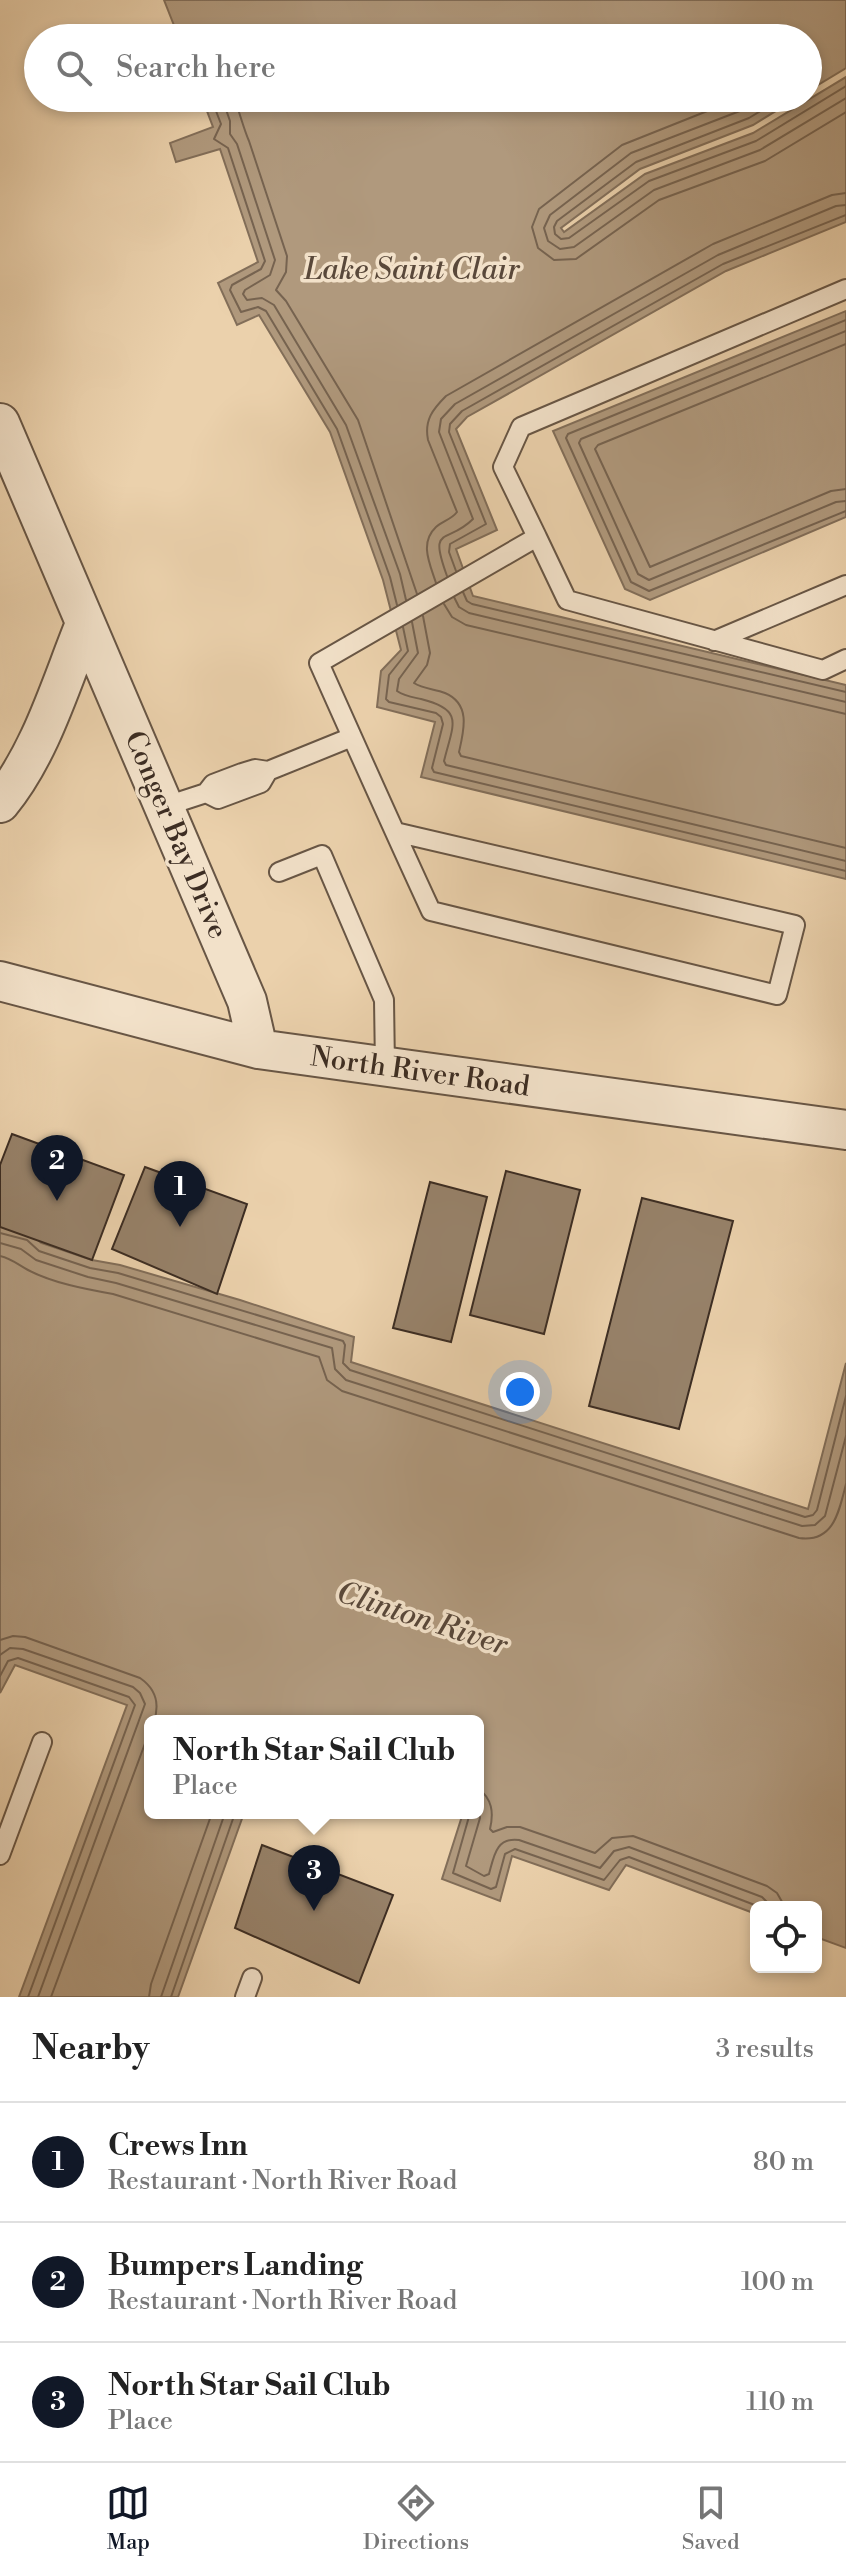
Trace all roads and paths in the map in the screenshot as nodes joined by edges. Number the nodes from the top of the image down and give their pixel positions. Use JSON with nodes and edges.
{"nodes":[{"id":1,"x":846,"y":289,"type":"edge"},
{"id":2,"x":0,"y":423,"type":"edge"},
{"id":3,"x":537,"y":537,"type":"junction"},
{"id":4,"x":846,"y":585,"type":"edge"},
{"id":5,"x":85,"y":624,"type":"junction"},
{"id":6,"x":714,"y":641,"type":"junction"},
{"id":7,"x":846,"y":659,"type":"edge"},
{"id":8,"x":352,"y":737,"type":"junction"},
{"id":9,"x":0,"y":803,"type":"edge"},
{"id":10,"x":163,"y":807,"type":"junction"},
{"id":11,"x":395,"y":832,"type":"junction"},
{"id":12,"x":279,"y":872,"type":"dead end"},
{"id":13,"x":0,"y":981,"type":"edge"},
{"id":14,"x":258,"y":1049,"type":"junction"},
{"id":15,"x":385,"y":1067,"type":"junction"},
{"id":16,"x":846,"y":1130,"type":"edge"},
{"id":17,"x":42,"y":1742,"type":"dead end"},
{"id":18,"x":0,"y":1855,"type":"edge"},
{"id":19,"x":252,"y":1978,"type":"dead end"},
{"id":20,"x":245,"y":1997,"type":"edge"}],
"edges":[{"from":1,"to":3,"type":"lane"},
{"from":2,"to":5,"type":"street","name":"Conger Bay Drive"},
{"from":3,"to":6,"type":"lane"},
{"from":3,"to":8,"type":"lane"},
{"from":4,"to":6,"type":"lane"},
{"from":5,"to":9,"type":"street"},
{"from":5,"to":10,"type":"street","name":"Conger Bay Drive"},
{"from":6,"to":7,"type":"lane"},
{"from":8,"to":10,"type":"lane"},
{"from":8,"to":11,"type":"lane"},
{"from":10,"to":14,"type":"street","name":"Conger Bay Drive"},
{"from":11,"to":11,"type":"lane"},
{"from":12,"to":15,"type":"lane"},
{"from":13,"to":14,"type":"street","name":"North River Road"},
{"from":14,"to":15,"type":"street","name":"North River Road"},
{"from":15,"to":16,"type":"street","name":"North River Road"},
{"from":17,"to":18,"type":"lane"},
{"from":19,"to":20,"type":"lane"}]}
